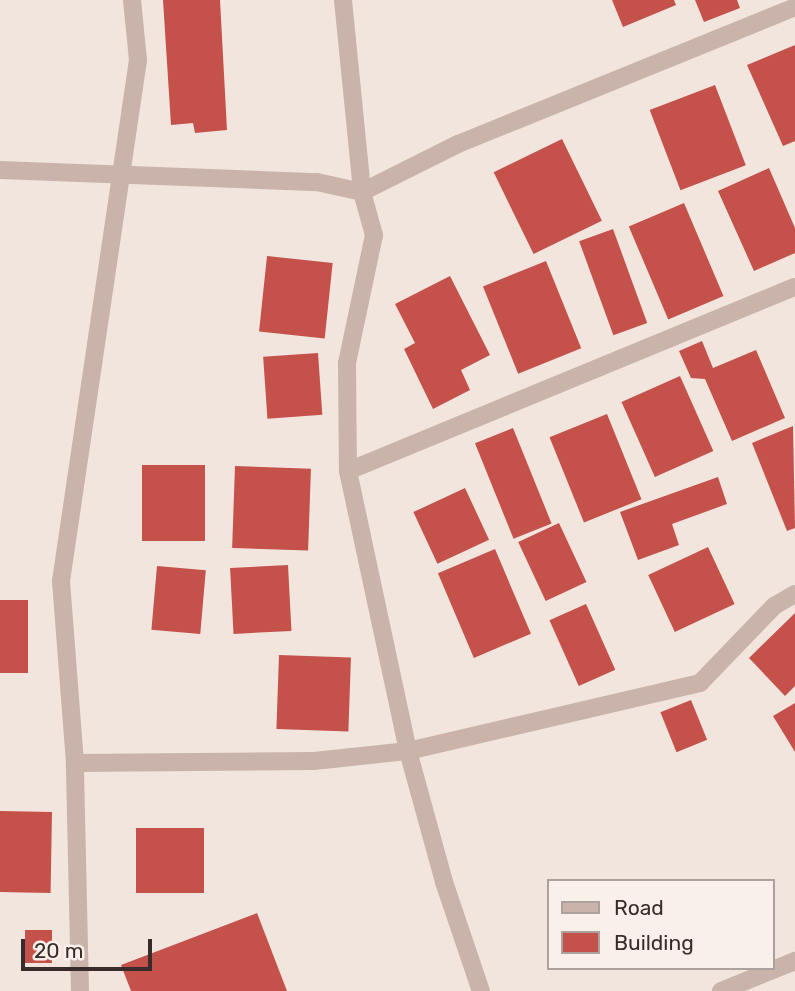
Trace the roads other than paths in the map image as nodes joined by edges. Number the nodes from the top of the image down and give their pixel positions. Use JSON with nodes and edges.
{"nodes":[{"id":1,"x":132,"y":0,"type":"edge"},
{"id":2,"x":343,"y":0,"type":"edge"},
{"id":3,"x":795,"y":8,"type":"edge"},
{"id":4,"x":0,"y":170,"type":"edge"},
{"id":5,"x":119,"y":173,"type":"junction"},
{"id":6,"x":362,"y":192,"type":"junction"},
{"id":7,"x":795,"y":288,"type":"edge"},
{"id":8,"x":348,"y":471,"type":"junction"},
{"id":9,"x":795,"y":594,"type":"edge"},
{"id":10,"x":408,"y":751,"type":"junction"},
{"id":11,"x":75,"y":763,"type":"junction"},
{"id":12,"x":795,"y":961,"type":"edge"},
{"id":13,"x":773,"y":970,"type":"edge"},
{"id":14,"x":774,"y":970,"type":"edge"},
{"id":15,"x":80,"y":991,"type":"edge"},
{"id":16,"x":481,"y":991,"type":"edge"},
{"id":17,"x":721,"y":991,"type":"edge"}],
"edges":[{"from":1,"to":5,"type":"street"},
{"from":2,"to":6,"type":"street"},
{"from":3,"to":6,"type":"street"},
{"from":4,"to":5,"type":"street"},
{"from":5,"to":6,"type":"street"},
{"from":5,"to":11,"type":"street"},
{"from":6,"to":8,"type":"street"},
{"from":7,"to":8,"type":"street"},
{"from":8,"to":10,"type":"street"},
{"from":9,"to":10,"type":"street"},
{"from":10,"to":11,"type":"street"},
{"from":10,"to":16,"type":"street"},
{"from":11,"to":15,"type":"street"},
{"from":12,"to":14,"type":"street"},
{"from":13,"to":17,"type":"street"}]}
